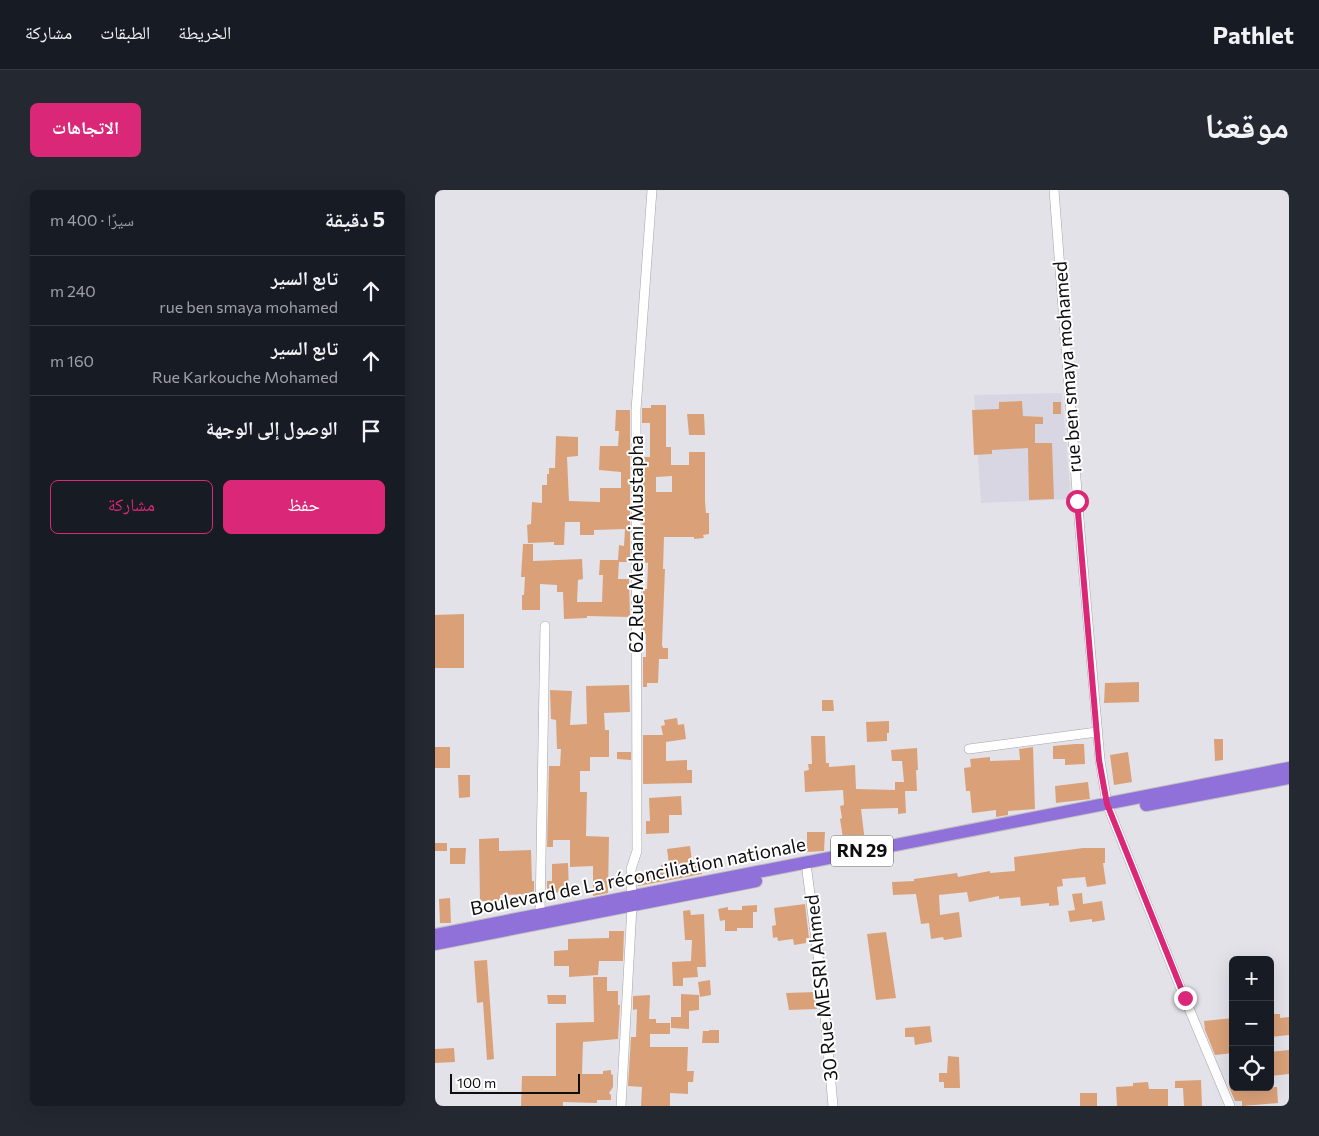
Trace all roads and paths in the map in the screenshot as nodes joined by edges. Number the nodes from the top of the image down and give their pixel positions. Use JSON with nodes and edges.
{"nodes":[{"id":1,"x":651,"y":190,"type":"edge"},
{"id":2,"x":1054,"y":190,"type":"edge"},
{"id":3,"x":545,"y":626,"type":"dead end"},
{"id":4,"x":1097,"y":732,"type":"junction"},
{"id":5,"x":969,"y":749,"type":"dead end"},
{"id":6,"x":1289,"y":768,"type":"edge"},
{"id":7,"x":1289,"y":778,"type":"edge"},
{"id":8,"x":1108,"y":808,"type":"junction"},
{"id":9,"x":807,"y":870,"type":"junction"},
{"id":10,"x":631,"y":901,"type":"junction"},
{"id":11,"x":540,"y":914,"type":"junction"},
{"id":12,"x":435,"y":935,"type":"edge"},
{"id":13,"x":435,"y":944,"type":"edge"},
{"id":14,"x":621,"y":1106,"type":"edge"},
{"id":15,"x":833,"y":1106,"type":"edge"},
{"id":16,"x":1230,"y":1106,"type":"edge"}],
"edges":[{"from":1,"to":10,"type":"street","name":"62 Rue Mehani Mustapha"},
{"from":2,"to":4,"type":"street","name":"rue ben smaya mohamed"},
{"from":3,"to":11,"type":"street"},
{"from":4,"to":5,"type":"street"},
{"from":4,"to":8,"type":"street","name":"rue ben smaya mohamed"},
{"from":6,"to":8,"type":"highway","name":"Boulevard de La réconciliation nationale","number":"RN 29"},
{"from":7,"to":8,"type":"highway","name":"Boulevard de La réconciliation nationale","number":"RN 29"},
{"from":8,"to":9,"type":"highway","number":"RN 29"},
{"from":8,"to":10,"type":"highway","name":"Boulevard de La réconciliation nationale","number":"RN 29"},
{"from":8,"to":16,"type":"street","name":"rue ben smaya mohamed"},
{"from":9,"to":10,"type":"highway","number":"RN 29"},
{"from":9,"to":15,"type":"street","name":"30 Rue MESRI Ahmed"},
{"from":10,"to":11,"type":"highway","name":"Boulevard de La réconciliation nationale","number":"RN 29"},
{"from":10,"to":13,"type":"highway","number":"RN 29"},
{"from":10,"to":14,"type":"street","name":"62 Rue Mehani Mustapha"},
{"from":11,"to":12,"type":"highway","name":"Boulevard de La réconciliation nationale","number":"RN 29"}]}
